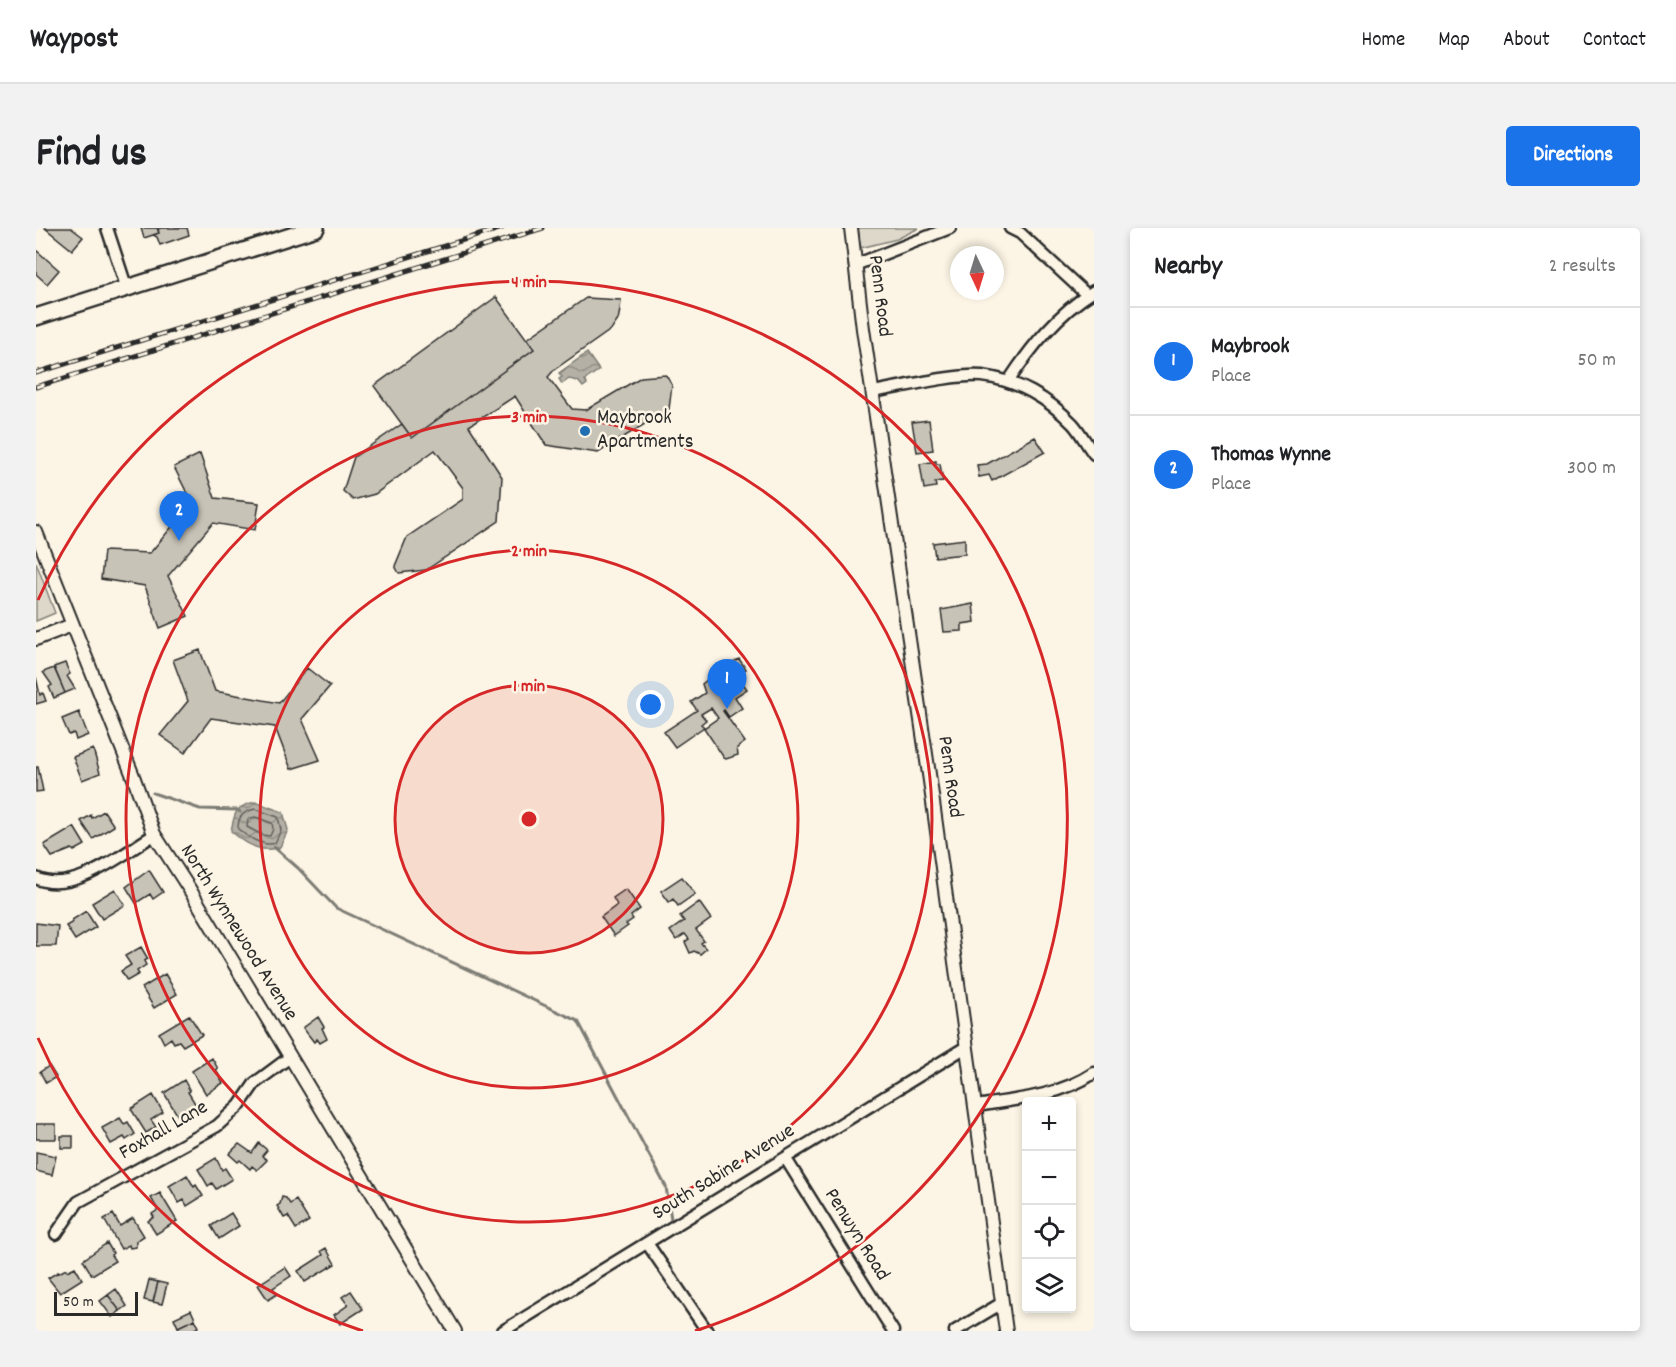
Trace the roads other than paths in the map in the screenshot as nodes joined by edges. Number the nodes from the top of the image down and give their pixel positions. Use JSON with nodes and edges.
{"nodes":[{"id":1,"x":107,"y":228,"type":"edge"},
{"id":2,"x":316,"y":228,"type":"edge"},
{"id":3,"x":851,"y":228,"type":"edge"},
{"id":4,"x":950,"y":228,"type":"edge"},
{"id":5,"x":1010,"y":228,"type":"edge"},
{"id":6,"x":855,"y":266,"type":"junction"},
{"id":7,"x":127,"y":289,"type":"junction"},
{"id":8,"x":1090,"y":293,"type":"edge"},
{"id":9,"x":36,"y":317,"type":"edge"},
{"id":10,"x":1008,"y":382,"type":"junction"},
{"id":11,"x":873,"y":392,"type":"junction"},
{"id":12,"x":1094,"y":454,"type":"edge"},
{"id":13,"x":36,"y":532,"type":"edge"},
{"id":14,"x":72,"y":625,"type":"junction"},
{"id":15,"x":36,"y":639,"type":"edge"},
{"id":16,"x":154,"y":835,"type":"junction"},
{"id":17,"x":36,"y":878,"type":"edge"},
{"id":18,"x":966,"y":1047,"type":"junction"},
{"id":19,"x":290,"y":1057,"type":"junction"},
{"id":20,"x":1094,"y":1073,"type":"edge"},
{"id":21,"x":975,"y":1106,"type":"junction"},
{"id":22,"x":786,"y":1159,"type":"junction"},
{"id":23,"x":56,"y":1234,"type":"dead end"},
{"id":24,"x":647,"y":1243,"type":"junction"},
{"id":25,"x":1002,"y":1303,"type":"junction"},
{"id":26,"x":455,"y":1331,"type":"edge"},
{"id":27,"x":503,"y":1331,"type":"edge"},
{"id":28,"x":707,"y":1331,"type":"edge"},
{"id":29,"x":893,"y":1331,"type":"edge"},
{"id":30,"x":955,"y":1331,"type":"edge"},
{"id":31,"x":1006,"y":1331,"type":"edge"}],
"edges":[{"from":1,"to":7,"type":"street"},
{"from":2,"to":7,"type":"main road"},
{"from":3,"to":6,"type":"street","name":"Penn Road"},
{"from":4,"to":6,"type":"street"},
{"from":5,"to":8,"type":"street"},
{"from":6,"to":11,"type":"street","name":"Penn Road"},
{"from":7,"to":9,"type":"main road"},
{"from":8,"to":10,"type":"street"},
{"from":10,"to":11,"type":"street"},
{"from":10,"to":12,"type":"street"},
{"from":11,"to":18,"type":"street","name":"Penn Road"},
{"from":13,"to":14,"type":"street","name":"North Wynnewood Avenue"},
{"from":14,"to":15,"type":"street"},
{"from":14,"to":16,"type":"street","name":"North Wynnewood Avenue"},
{"from":16,"to":17,"type":"street"},
{"from":16,"to":19,"type":"street","name":"North Wynnewood Avenue"},
{"from":18,"to":21,"type":"street","name":"Penn Road"},
{"from":18,"to":22,"type":"street","name":"South Sabine Avenue"},
{"from":19,"to":23,"type":"street","name":"Foxhall Lane"},
{"from":19,"to":26,"type":"street","name":"North Wynnewood Avenue"},
{"from":20,"to":21,"type":"street"},
{"from":21,"to":25,"type":"street","name":"Penn Road"},
{"from":22,"to":24,"type":"street","name":"South Sabine Avenue"},
{"from":22,"to":29,"type":"street","name":"Penwyn Road"},
{"from":24,"to":27,"type":"street","name":"South Sabine Avenue"},
{"from":24,"to":28,"type":"street"},
{"from":25,"to":30,"type":"street"},
{"from":25,"to":31,"type":"street","name":"Penn Road"}]}
